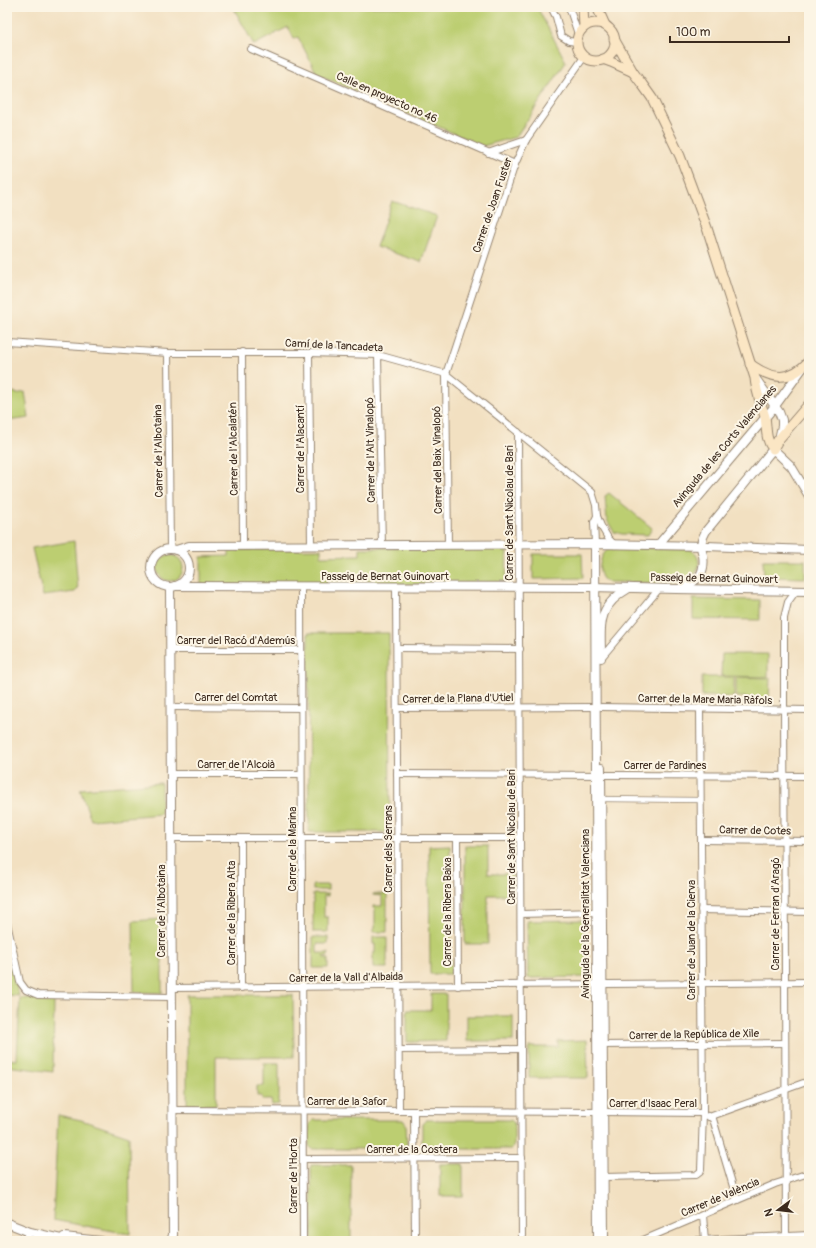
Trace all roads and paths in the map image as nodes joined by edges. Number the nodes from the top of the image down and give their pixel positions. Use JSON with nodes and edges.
{"nodes":[{"id":1,"x":550,"y":7,"type":"edge"},
{"id":2,"x":569,"y":7,"type":"edge"},
{"id":3,"x":583,"y":7,"type":"edge"},
{"id":4,"x":597,"y":7,"type":"edge"},
{"id":5,"x":605,"y":25,"type":"junction"},
{"id":6,"x":584,"y":26,"type":"junction"},
{"id":7,"x":577,"y":38,"type":"junction"},
{"id":8,"x":614,"y":39,"type":"junction"},
{"id":9,"x":251,"y":49,"type":"dead end"},
{"id":10,"x":584,"y":57,"type":"junction"},
{"id":11,"x":603,"y":59,"type":"junction"},
{"id":12,"x":633,"y":72,"type":"junction"},
{"id":13,"x":526,"y":140,"type":"junction"},
{"id":14,"x":488,"y":153,"type":"junction"},
{"id":15,"x":515,"y":164,"type":"junction"},
{"id":16,"x":7,"y":342,"type":"edge"},
{"id":17,"x":242,"y":352,"type":"junction"},
{"id":18,"x":309,"y":352,"type":"junction"},
{"id":19,"x":168,"y":353,"type":"junction"},
{"id":20,"x":378,"y":355,"type":"junction"},
{"id":21,"x":809,"y":361,"type":"edge"},
{"id":22,"x":750,"y":364,"type":"junction"},
{"id":23,"x":802,"y":369,"type":"junction"},
{"id":24,"x":446,"y":374,"type":"junction"},
{"id":25,"x":755,"y":378,"type":"junction"},
{"id":26,"x":809,"y":404,"type":"edge"},
{"id":27,"x":775,"y":406,"type":"junction"},
{"id":28,"x":765,"y":418,"type":"junction"},
{"id":29,"x":518,"y":432,"type":"junction"},
{"id":30,"x":778,"y":440,"type":"junction"},
{"id":31,"x":773,"y":449,"type":"junction"},
{"id":32,"x":801,"y":482,"type":"junction"},
{"id":33,"x":809,"y":496,"type":"edge"},
{"id":34,"x":809,"y":504,"type":"edge"},
{"id":35,"x":597,"y":516,"type":"junction"},
{"id":36,"x":519,"y":544,"type":"junction"},
{"id":37,"x":595,"y":544,"type":"junction"},
{"id":38,"x":615,"y":544,"type":"junction"},
{"id":39,"x":382,"y":545,"type":"junction"},
{"id":40,"x":448,"y":545,"type":"junction"},
{"id":41,"x":658,"y":545,"type":"junction"},
{"id":42,"x":244,"y":546,"type":"junction"},
{"id":43,"x":310,"y":546,"type":"junction"},
{"id":44,"x":700,"y":546,"type":"junction"},
{"id":45,"x":173,"y":550,"type":"junction"},
{"id":46,"x":809,"y":550,"type":"edge"},
{"id":47,"x":172,"y":586,"type":"junction"},
{"id":48,"x":301,"y":587,"type":"junction"},
{"id":49,"x":396,"y":587,"type":"junction"},
{"id":50,"x":520,"y":587,"type":"junction"},
{"id":51,"x":595,"y":587,"type":"junction"},
{"id":52,"x":629,"y":588,"type":"junction"},
{"id":53,"x":659,"y":589,"type":"junction"},
{"id":54,"x":676,"y":589,"type":"junction"},
{"id":55,"x":796,"y":591,"type":"junction"},
{"id":56,"x":809,"y":591,"type":"edge"},
{"id":57,"x":397,"y":648,"type":"junction"},
{"id":58,"x":520,"y":649,"type":"junction"},
{"id":59,"x":171,"y":650,"type":"junction"},
{"id":60,"x":301,"y":650,"type":"junction"},
{"id":61,"x":601,"y":658,"type":"junction"},
{"id":62,"x":171,"y":707,"type":"junction"},
{"id":63,"x":520,"y":707,"type":"junction"},
{"id":64,"x":598,"y":707,"type":"junction"},
{"id":65,"x":301,"y":708,"type":"junction"},
{"id":66,"x":397,"y":708,"type":"junction"},
{"id":67,"x":700,"y":708,"type":"junction"},
{"id":68,"x":784,"y":710,"type":"junction"},
{"id":69,"x":809,"y":710,"type":"edge"},
{"id":70,"x":171,"y":774,"type":"junction"},
{"id":71,"x":301,"y":774,"type":"junction"},
{"id":72,"x":397,"y":774,"type":"junction"},
{"id":73,"x":520,"y":774,"type":"junction"},
{"id":74,"x":599,"y":774,"type":"junction"},
{"id":75,"x":700,"y":775,"type":"junction"},
{"id":76,"x":784,"y":775,"type":"junction"},
{"id":77,"x":809,"y":776,"type":"edge"},
{"id":78,"x":601,"y":799,"type":"junction"},
{"id":79,"x":700,"y":800,"type":"junction"},
{"id":80,"x":171,"y":838,"type":"junction"},
{"id":81,"x":241,"y":838,"type":"junction"},
{"id":82,"x":302,"y":838,"type":"junction"},
{"id":83,"x":398,"y":838,"type":"junction"},
{"id":84,"x":457,"y":838,"type":"junction"},
{"id":85,"x":520,"y":838,"type":"junction"},
{"id":86,"x":701,"y":840,"type":"junction"},
{"id":87,"x":784,"y":841,"type":"junction"},
{"id":88,"x":809,"y":841,"type":"edge"},
{"id":89,"x":701,"y":910,"type":"junction"},
{"id":90,"x":785,"y":911,"type":"junction"},
{"id":91,"x":596,"y":912,"type":"junction"},
{"id":92,"x":809,"y":912,"type":"edge"},
{"id":93,"x":521,"y":914,"type":"junction"},
{"id":94,"x":7,"y":923,"type":"edge"},
{"id":95,"x":785,"y":982,"type":"junction"},
{"id":96,"x":809,"y":982,"type":"edge"},
{"id":97,"x":702,"y":983,"type":"junction"},
{"id":98,"x":600,"y":984,"type":"junction"},
{"id":99,"x":521,"y":985,"type":"junction"},
{"id":100,"x":398,"y":986,"type":"junction"},
{"id":101,"x":458,"y":986,"type":"junction"},
{"id":102,"x":302,"y":987,"type":"junction"},
{"id":103,"x":241,"y":988,"type":"junction"},
{"id":104,"x":172,"y":992,"type":"junction"},
{"id":105,"x":785,"y":1043,"type":"junction"},
{"id":106,"x":702,"y":1044,"type":"junction"},
{"id":107,"x":603,"y":1045,"type":"junction"},
{"id":108,"x":521,"y":1049,"type":"junction"},
{"id":109,"x":399,"y":1050,"type":"junction"},
{"id":110,"x":809,"y":1081,"type":"edge"},
{"id":111,"x":786,"y":1089,"type":"junction"},
{"id":112,"x":172,"y":1110,"type":"junction"},
{"id":113,"x":303,"y":1111,"type":"junction"},
{"id":114,"x":399,"y":1111,"type":"junction"},
{"id":115,"x":414,"y":1111,"type":"junction"},
{"id":116,"x":522,"y":1112,"type":"junction"},
{"id":117,"x":600,"y":1112,"type":"junction"},
{"id":118,"x":706,"y":1115,"type":"junction"},
{"id":119,"x":522,"y":1158,"type":"junction"},
{"id":120,"x":303,"y":1159,"type":"junction"},
{"id":121,"x":415,"y":1159,"type":"junction"},
{"id":122,"x":809,"y":1172,"type":"edge"},
{"id":123,"x":604,"y":1177,"type":"junction"},
{"id":124,"x":786,"y":1180,"type":"junction"},
{"id":125,"x":737,"y":1200,"type":"junction"},
{"id":126,"x":703,"y":1215,"type":"junction"},
{"id":127,"x":7,"y":1224,"type":"edge"},
{"id":128,"x":30,"y":1232,"type":"junction"},
{"id":129,"x":809,"y":1235,"type":"edge"},
{"id":130,"x":51,"y":1236,"type":"junction"},
{"id":131,"x":173,"y":1239,"type":"edge"},
{"id":132,"x":786,"y":1239,"type":"edge"},
{"id":133,"x":745,"y":1240,"type":"edge"},
{"id":134,"x":25,"y":1241,"type":"edge"},
{"id":135,"x":70,"y":1241,"type":"edge"},
{"id":136,"x":101,"y":1241,"type":"edge"},
{"id":137,"x":303,"y":1241,"type":"edge"},
{"id":138,"x":415,"y":1241,"type":"edge"},
{"id":139,"x":522,"y":1241,"type":"edge"},
{"id":140,"x":598,"y":1241,"type":"edge"},
{"id":141,"x":604,"y":1241,"type":"edge"},
{"id":142,"x":641,"y":1241,"type":"edge"},
{"id":143,"x":681,"y":1241,"type":"edge"},
{"id":144,"x":705,"y":1241,"type":"edge"}],
"edges":[{"from":1,"to":7,"type":"street"},
{"from":2,"to":7,"type":"street"},
{"from":3,"to":6,"type":"main road"},
{"from":4,"to":5,"type":"main road"},
{"from":5,"to":6,"type":"main road"},
{"from":5,"to":8,"type":"main road"},
{"from":6,"to":7,"type":"main road"},
{"from":7,"to":10,"type":"main road"},
{"from":8,"to":11,"type":"main road"},
{"from":8,"to":12,"type":"main road"},
{"from":9,"to":14,"type":"street","name":"Calle en proyecto nº 46"},
{"from":10,"to":11,"type":"main road"},
{"from":10,"to":13,"type":"street","name":"Carrer de Joan Fuster"},
{"from":11,"to":12,"type":"main road"},
{"from":12,"to":22,"type":"main road"},
{"from":13,"to":14,"type":"street"},
{"from":13,"to":15,"type":"street","name":"Carrer de Joan Fuster"},
{"from":14,"to":15,"type":"street","name":"Calle en proyecto nº 46"},
{"from":15,"to":24,"type":"street","name":"Carrer de Joan Fuster"},
{"from":16,"to":19,"type":"street","name":"Camí de la Tancadeta"},
{"from":17,"to":18,"type":"street","name":"Camí de la Tancadeta"},
{"from":17,"to":19,"type":"street","name":"Camí de la Tancadeta"},
{"from":17,"to":42,"type":"street","name":"Carrer de l'Alcalatén"},
{"from":18,"to":20,"type":"street","name":"Camí de la Tancadeta"},
{"from":18,"to":43,"type":"street","name":"Carrer de l'Alacantí"},
{"from":19,"to":45,"type":"street","name":"Carrer de l'Albotaina"},
{"from":20,"to":24,"type":"street","name":"Camí de la Tancadeta"},
{"from":20,"to":39,"type":"street","name":"Carrer de l'Alt Vinalopó"},
{"from":21,"to":23,"type":"main road","name":"Avinguda de les Corts Valencianes"},
{"from":22,"to":23,"type":"main road"},
{"from":22,"to":25,"type":"main road"},
{"from":23,"to":27,"type":"street","name":"Avinguda de les Corts Valencianes"},
{"from":24,"to":29,"type":"street","name":"Camí de la Tancadeta"},
{"from":24,"to":40,"type":"street","name":"Carrer del Baix Vinalopó"},
{"from":25,"to":27,"type":"street"},
{"from":25,"to":28,"type":"main road"},
{"from":26,"to":30,"type":"main road"},
{"from":27,"to":28,"type":"street","name":"Avinguda de les Corts Valencianes"},
{"from":27,"to":30,"type":"street"},
{"from":28,"to":31,"type":"main road"},
{"from":28,"to":41,"type":"street","name":"Avinguda de les Corts Valencianes"},
{"from":29,"to":35,"type":"street","name":"Camí de la Tancadeta"},
{"from":29,"to":36,"type":"street","name":"Carrer de Sant Nicolau de Bari"},
{"from":30,"to":31,"type":"main road"},
{"from":31,"to":32,"type":"street"},
{"from":31,"to":44,"type":"street"},
{"from":32,"to":33,"type":"street"},
{"from":32,"to":34,"type":"street"},
{"from":35,"to":37,"type":"street","name":"Camí de la Tancadeta"},
{"from":35,"to":38,"type":"street","name":"Camí de la Tancadeta"},
{"from":36,"to":37,"type":"street"},
{"from":36,"to":40,"type":"street"},
{"from":36,"to":50,"type":"street","name":"Carrer de Sant Nicolau de Bari"},
{"from":37,"to":38,"type":"street"},
{"from":37,"to":51,"type":"street"},
{"from":38,"to":41,"type":"street"},
{"from":39,"to":40,"type":"street"},
{"from":39,"to":43,"type":"street"},
{"from":41,"to":44,"type":"street"},
{"from":42,"to":43,"type":"street"},
{"from":42,"to":45,"type":"street"},
{"from":44,"to":46,"type":"street"},
{"from":44,"to":54,"type":"street"},
{"from":45,"to":47,"type":"street"},
{"from":45,"to":47,"type":"street"},
{"from":47,"to":48,"type":"street","name":"Passeig de Bernat Guinovart"},
{"from":47,"to":59,"type":"street","name":"Carrer de l'Albotaina"},
{"from":48,"to":49,"type":"street","name":"Passeig de Bernat Guinovart"},
{"from":48,"to":60,"type":"street","name":"Carrer de la Marina"},
{"from":49,"to":50,"type":"street","name":"Passeig de Bernat Guinovart"},
{"from":49,"to":57,"type":"street","name":"Carrer dels Serrans"},
{"from":50,"to":51,"type":"street","name":"Passeig de Bernat Guinovart"},
{"from":50,"to":58,"type":"street","name":"Carrer de Sant Nicolau de Bari"},
{"from":51,"to":52,"type":"street","name":"Passeig de Bernat Guinovart"},
{"from":51,"to":64,"type":"street","name":"Avinguda de la Generalitat Valenciana"},
{"from":52,"to":53,"type":"street","name":"Passeig de Bernat Guinovart"},
{"from":52,"to":61,"type":"street","name":"Avinguda de la Generalitat Valenciana"},
{"from":53,"to":54,"type":"street","name":"Passeig de Bernat Guinovart"},
{"from":53,"to":61,"type":"street"},
{"from":54,"to":55,"type":"street","name":"Passeig de Bernat Guinovart"},
{"from":55,"to":56,"type":"street","name":"Passeig de Bernat Guinovart"},
{"from":55,"to":68,"type":"street","name":"Carrer de Ferran d'Aragó"},
{"from":57,"to":58,"type":"street"},
{"from":57,"to":66,"type":"street","name":"Carrer dels Serrans"},
{"from":58,"to":63,"type":"street","name":"Carrer de Sant Nicolau de Bari"},
{"from":59,"to":60,"type":"street","name":"Carrer del Racó d'Ademús"},
{"from":59,"to":62,"type":"street","name":"Carrer de l'Albotaina"},
{"from":60,"to":65,"type":"street","name":"Carrer de la Marina"},
{"from":61,"to":64,"type":"street","name":"Avinguda de la Generalitat Valenciana"},
{"from":62,"to":65,"type":"street","name":"Carrer del Comtat"},
{"from":62,"to":70,"type":"street","name":"Carrer de l'Albotaina"},
{"from":63,"to":64,"type":"street","name":"Carrer de la Mare Maria Ràfols"},
{"from":63,"to":66,"type":"street","name":"Carrer de la Plana d'Utiel"},
{"from":63,"to":73,"type":"street","name":"Carrer de Sant Nicolau de Bari"},
{"from":64,"to":67,"type":"street","name":"Carrer de la Mare Maria Ràfols"},
{"from":64,"to":74,"type":"street","name":"Avinguda de la Generalitat Valenciana"},
{"from":65,"to":71,"type":"street","name":"Carrer de la Marina"},
{"from":66,"to":72,"type":"street","name":"Carrer dels Serrans"},
{"from":67,"to":68,"type":"street","name":"Carrer de la Mare Maria Ràfols"},
{"from":67,"to":75,"type":"street","name":"Carrer de Juan de la Cierva"},
{"from":68,"to":69,"type":"street","name":"Carrer de la Mare Maria Ràfols"},
{"from":68,"to":76,"type":"street","name":"Carrer de Ferran d'Aragó"},
{"from":70,"to":71,"type":"street","name":"Carrer de l'Alcoià"},
{"from":70,"to":80,"type":"street","name":"Carrer de l'Albotaina"},
{"from":71,"to":82,"type":"street","name":"Carrer de la Marina"},
{"from":72,"to":73,"type":"street","name":"Carrer de Pardines"},
{"from":72,"to":83,"type":"street","name":"Carrer dels Serrans"},
{"from":73,"to":74,"type":"street","name":"Carrer de Pardines"},
{"from":73,"to":85,"type":"street","name":"Carrer de Sant Nicolau de Bari"},
{"from":74,"to":75,"type":"street","name":"Carrer de Pardines"},
{"from":74,"to":78,"type":"street","name":"Avinguda de la Generalitat Valenciana"},
{"from":74,"to":91,"type":"street","name":"Avinguda de la Generalitat Valenciana"},
{"from":75,"to":76,"type":"street","name":"Carrer de Pardines"},
{"from":75,"to":79,"type":"street","name":"Carrer de Juan de la Cierva"},
{"from":76,"to":77,"type":"street","name":"Carrer de Pardines"},
{"from":76,"to":87,"type":"street","name":"Carrer de Ferran d'Aragó"},
{"from":78,"to":79,"type":"street"},
{"from":78,"to":98,"type":"street","name":"Avinguda de la Generalitat Valenciana"},
{"from":79,"to":86,"type":"street","name":"Carrer de Juan de la Cierva"},
{"from":80,"to":81,"type":"street"},
{"from":80,"to":104,"type":"street","name":"Carrer de l'Albotaina"},
{"from":81,"to":82,"type":"street"},
{"from":81,"to":103,"type":"street","name":"Carrer de la Ribera Alta"},
{"from":82,"to":83,"type":"street"},
{"from":82,"to":102,"type":"street","name":"Carrer de la Marina"},
{"from":83,"to":84,"type":"street"},
{"from":83,"to":100,"type":"street","name":"Carrer dels Serrans"},
{"from":84,"to":85,"type":"street"},
{"from":84,"to":101,"type":"street","name":"Carrer de la Ribera Baixa"},
{"from":85,"to":93,"type":"street","name":"Carrer de Sant Nicolau de Bari"},
{"from":86,"to":87,"type":"street","name":"Carrer de Cotes"},
{"from":86,"to":89,"type":"street","name":"Carrer de Juan de la Cierva"},
{"from":87,"to":88,"type":"street","name":"Carrer de Cotes"},
{"from":87,"to":90,"type":"street","name":"Carrer de Ferran d'Aragó"},
{"from":89,"to":90,"type":"street"},
{"from":89,"to":97,"type":"street","name":"Carrer de Juan de la Cierva"},
{"from":90,"to":92,"type":"street"},
{"from":90,"to":95,"type":"street","name":"Carrer de Ferran d'Aragó"},
{"from":91,"to":93,"type":"street"},
{"from":91,"to":98,"type":"street","name":"Avinguda de la Generalitat Valenciana"},
{"from":93,"to":99,"type":"street","name":"Carrer de Sant Nicolau de Bari"},
{"from":94,"to":104,"type":"street","name":"Carrer de la Vall d'Albaida"},
{"from":95,"to":96,"type":"street","name":"Carrer de la Vall d'Albaida"},
{"from":95,"to":97,"type":"street","name":"Carrer de la Vall d'Albaida"},
{"from":95,"to":105,"type":"street","name":"Carrer de Ferran d'Aragó"},
{"from":97,"to":98,"type":"street","name":"Carrer de la Vall d'Albaida"},
{"from":97,"to":106,"type":"street","name":"Carrer de Juan de la Cierva"},
{"from":98,"to":99,"type":"street","name":"Carrer de la Vall d'Albaida"},
{"from":98,"to":107,"type":"street","name":"Avinguda de la Generalitat Valenciana"},
{"from":98,"to":117,"type":"street","name":"Avinguda de la Generalitat Valenciana"},
{"from":99,"to":101,"type":"street","name":"Carrer de la Vall d'Albaida"},
{"from":99,"to":108,"type":"street","name":"Carrer de Sant Nicolau de Bari"},
{"from":100,"to":101,"type":"street","name":"Carrer de la Vall d'Albaida"},
{"from":100,"to":102,"type":"street","name":"Carrer de la Vall d'Albaida"},
{"from":100,"to":109,"type":"street","name":"Carrer dels Serrans"},
{"from":102,"to":103,"type":"street","name":"Carrer de la Vall d'Albaida"},
{"from":102,"to":113,"type":"street","name":"Carrer de la Marina"},
{"from":103,"to":104,"type":"street","name":"Carrer de la Vall d'Albaida"},
{"from":104,"to":112,"type":"street","name":"Carrer de l'Albotaina"},
{"from":105,"to":106,"type":"street","name":"Carrer de la República de Xile"},
{"from":105,"to":111,"type":"street","name":"Carrer de Ferran d'Aragó"},
{"from":106,"to":107,"type":"street","name":"Carrer de la República de Xile"},
{"from":106,"to":118,"type":"street","name":"Carrer de Juan de la Cierva"},
{"from":107,"to":117,"type":"street","name":"Avinguda de la Generalitat Valenciana"},
{"from":108,"to":109,"type":"street"},
{"from":108,"to":116,"type":"street","name":"Carrer de Sant Nicolau de Bari"},
{"from":109,"to":114,"type":"street","name":"Carrer dels Serrans"},
{"from":110,"to":111,"type":"street","name":"Carrer d'Isaac Peral"},
{"from":111,"to":118,"type":"street","name":"Carrer d'Isaac Peral"},
{"from":111,"to":124,"type":"street","name":"Carrer de Ferran d'Aragó"},
{"from":112,"to":113,"type":"street","name":"Carrer de la Safor"},
{"from":112,"to":131,"type":"street","name":"Carrer de l'Albotaina"},
{"from":113,"to":114,"type":"street","name":"Carrer de la Safor"},
{"from":113,"to":120,"type":"street","name":"Carrer de l'Horta"},
{"from":114,"to":115,"type":"street","name":"Carrer de la Safor"},
{"from":115,"to":116,"type":"street","name":"Carrer de la Safor"},
{"from":115,"to":121,"type":"street"},
{"from":116,"to":117,"type":"street","name":"Carrer d'Isaac Peral"},
{"from":116,"to":119,"type":"street","name":"Carrer de Sant Nicolau de Bari"},
{"from":117,"to":118,"type":"street","name":"Carrer d'Isaac Peral"},
{"from":117,"to":123,"type":"street","name":"Avinguda de la Generalitat Valenciana"},
{"from":117,"to":140,"type":"street","name":"Avinguda de la Generalitat Valenciana"},
{"from":118,"to":123,"type":"street","name":"Carrer de Juan de la Cierva"},
{"from":118,"to":125,"type":"street"},
{"from":119,"to":121,"type":"street","name":"Carrer de la Costera"},
{"from":119,"to":139,"type":"street","name":"Carrer de Sant Nicolau de Bari"},
{"from":120,"to":121,"type":"street","name":"Carrer de la Costera"},
{"from":120,"to":137,"type":"street","name":"Carrer de l'Horta"},
{"from":121,"to":138,"type":"street"},
{"from":122,"to":124,"type":"street","name":"Carrer de València"},
{"from":123,"to":141,"type":"street","name":"Avinguda de la Generalitat Valenciana"},
{"from":124,"to":125,"type":"street","name":"Carrer de València"},
{"from":124,"to":132,"type":"street","name":"Carrer de Ferran d'Aragó"},
{"from":125,"to":126,"type":"street","name":"Carrer de València"},
{"from":126,"to":142,"type":"street","name":"Carrer de València"},
{"from":126,"to":144,"type":"street"},
{"from":127,"to":128,"type":"street"},
{"from":128,"to":130,"type":"street"},
{"from":128,"to":134,"type":"street"},
{"from":129,"to":132,"type":"street"},
{"from":130,"to":135,"type":"street"},
{"from":130,"to":136,"type":"street"},
{"from":132,"to":133,"type":"street"},
{"from":133,"to":144,"type":"street"},
{"from":143,"to":144,"type":"street"}]}
